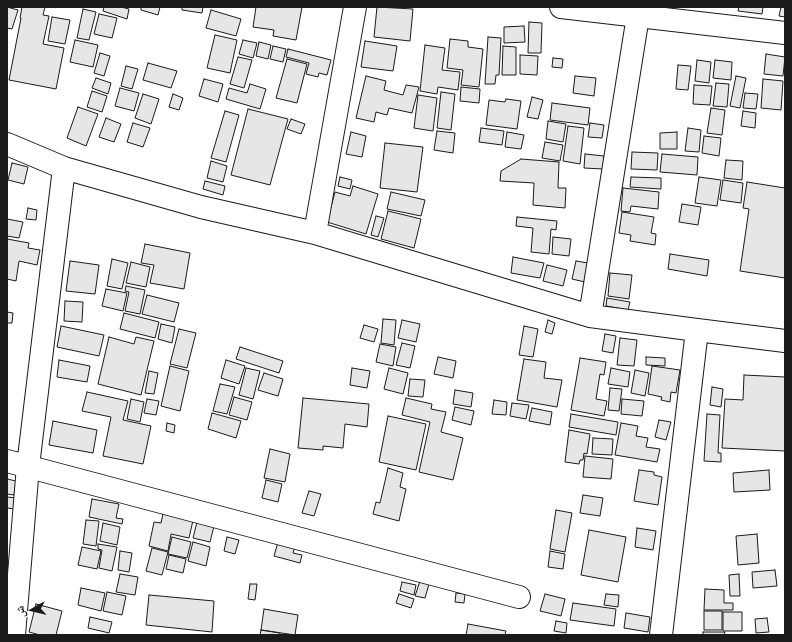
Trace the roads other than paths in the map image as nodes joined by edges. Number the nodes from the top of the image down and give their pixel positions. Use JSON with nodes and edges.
{"nodes":[{"id":1,"x":355,"y":7,"type":"edge"},
{"id":2,"x":560,"y":7,"type":"edge"},
{"id":3,"x":638,"y":16,"type":"junction"},
{"id":4,"x":785,"y":33,"type":"edge"},
{"id":5,"x":7,"y":144,"type":"edge"},
{"id":6,"x":64,"y":168,"type":"junction"},
{"id":7,"x":315,"y":233,"type":"junction"},
{"id":8,"x":590,"y":316,"type":"junction"},
{"id":9,"x":697,"y":330,"type":"junction"},
{"id":10,"x":785,"y":341,"type":"edge"},
{"id":11,"x":7,"y":461,"type":"edge"},
{"id":12,"x":28,"y":466,"type":"junction"},
{"id":13,"x":519,"y":597,"type":"dead end"},
{"id":14,"x":14,"y":635,"type":"edge"},
{"id":15,"x":661,"y":635,"type":"edge"}],
"edges":[{"from":1,"to":7,"type":"street"},
{"from":2,"to":3,"type":"street"},
{"from":3,"to":4,"type":"street"},
{"from":3,"to":8,"type":"street"},
{"from":5,"to":6,"type":"street"},
{"from":6,"to":7,"type":"street"},
{"from":6,"to":12,"type":"street"},
{"from":7,"to":8,"type":"street"},
{"from":8,"to":9,"type":"street"},
{"from":9,"to":10,"type":"street"},
{"from":9,"to":15,"type":"street"},
{"from":11,"to":12,"type":"street"},
{"from":12,"to":13,"type":"street"},
{"from":12,"to":14,"type":"street"}]}
